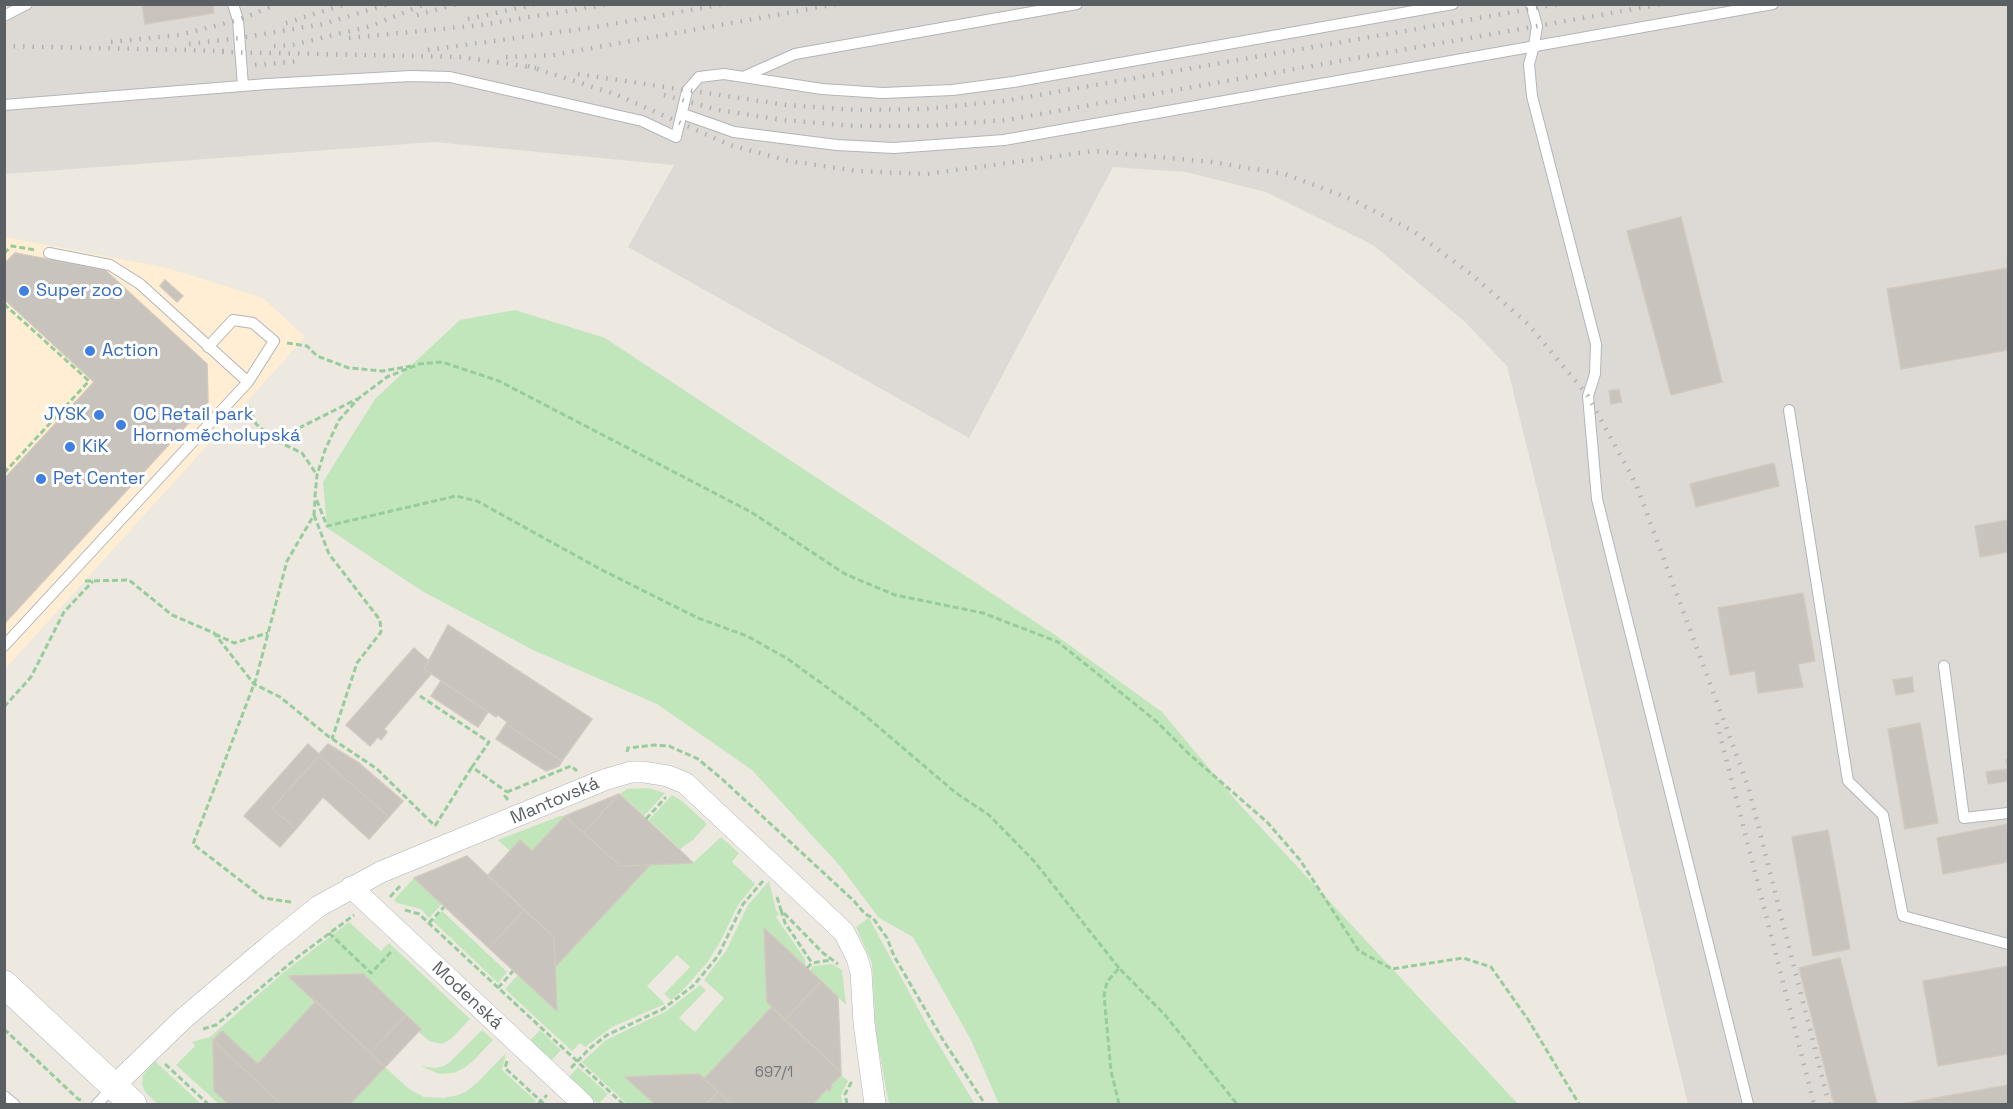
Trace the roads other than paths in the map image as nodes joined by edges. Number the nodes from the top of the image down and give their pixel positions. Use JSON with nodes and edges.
{"nodes":[{"id":1,"x":27,"y":4,"type":"edge"},
{"id":2,"x":233,"y":4,"type":"edge"},
{"id":3,"x":1077,"y":4,"type":"edge"},
{"id":4,"x":1453,"y":4,"type":"edge"},
{"id":5,"x":1531,"y":4,"type":"edge"},
{"id":6,"x":1773,"y":4,"type":"edge"},
{"id":7,"x":4,"y":16,"type":"edge"},
{"id":8,"x":1534,"y":46,"type":"junction"},
{"id":9,"x":743,"y":77,"type":"junction"},
{"id":10,"x":243,"y":86,"type":"junction"},
{"id":11,"x":4,"y":105,"type":"edge"},
{"id":12,"x":683,"y":114,"type":"junction"},
{"id":13,"x":49,"y":253,"type":"road end"},
{"id":14,"x":208,"y":347,"type":"junction"},
{"id":15,"x":244,"y":386,"type":"junction"},
{"id":16,"x":1790,"y":410,"type":"dead end"},
{"id":17,"x":4,"y":646,"type":"edge"},
{"id":18,"x":1944,"y":666,"type":"dead end"},
{"id":19,"x":2008,"y":813,"type":"edge"},
{"id":20,"x":351,"y":888,"type":"junction"},
{"id":21,"x":2008,"y":944,"type":"edge"},
{"id":22,"x":4,"y":984,"type":"edge"},
{"id":23,"x":4,"y":1096,"type":"edge"},
{"id":24,"x":115,"y":1098,"type":"edge"},
{"id":25,"x":14,"y":1104,"type":"edge"},
{"id":26,"x":583,"y":1104,"type":"edge"},
{"id":27,"x":875,"y":1104,"type":"edge"},
{"id":28,"x":1748,"y":1104,"type":"edge"}],
"edges":[{"from":1,"to":7,"type":"lane"},
{"from":2,"to":10,"type":"lane"},
{"from":3,"to":9,"type":"lane"},
{"from":4,"to":9,"type":"lane"},
{"from":5,"to":8,"type":"lane"},
{"from":6,"to":8,"type":"lane"},
{"from":8,"to":12,"type":"lane"},
{"from":8,"to":28,"type":"lane"},
{"from":9,"to":12,"type":"lane"},
{"from":10,"to":11,"type":"lane"},
{"from":10,"to":12,"type":"lane"},
{"from":13,"to":14,"type":"lane"},
{"from":14,"to":15,"type":"lane"},
{"from":14,"to":15,"type":"lane"},
{"from":15,"to":17,"type":"lane"},
{"from":16,"to":21,"type":"lane"},
{"from":18,"to":19,"type":"lane"},
{"from":20,"to":24,"type":"street","name":"Mantovská"},
{"from":20,"to":26,"type":"street","name":"Modenská"},
{"from":20,"to":27,"type":"street","name":"Mantovská"},
{"from":22,"to":24,"type":"street"},
{"from":23,"to":25,"type":"lane"}]}
